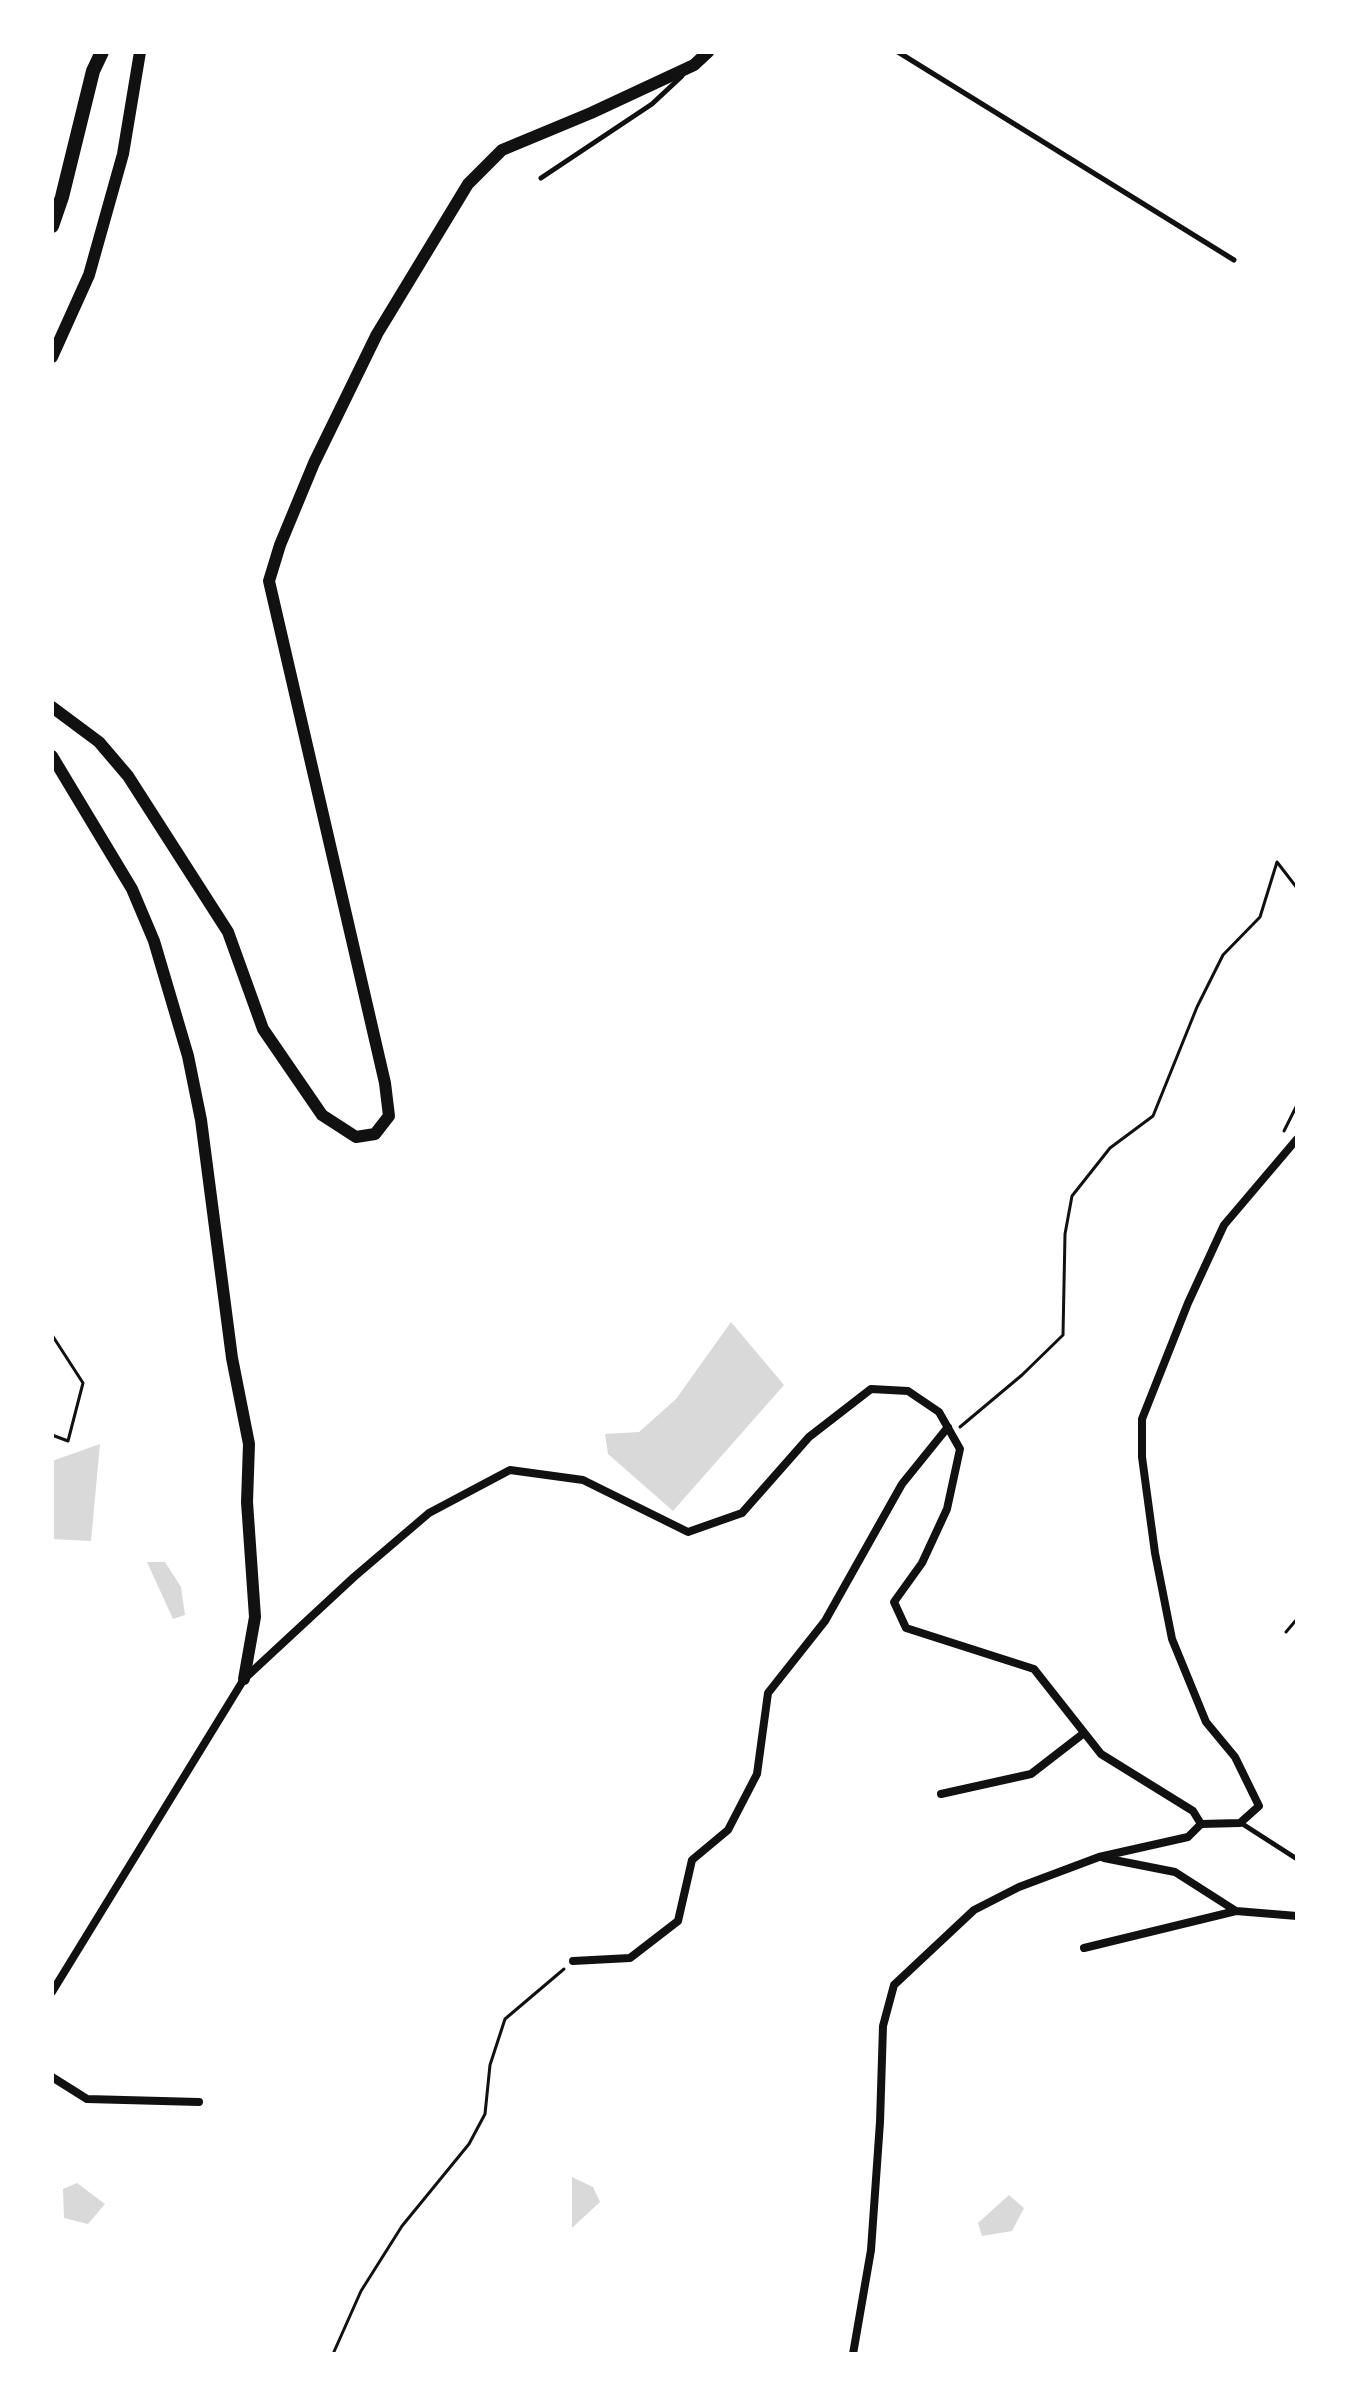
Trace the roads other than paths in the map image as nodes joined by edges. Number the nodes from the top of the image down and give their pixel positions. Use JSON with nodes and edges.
{"nodes":[{"id":1,"x":102,"y":52,"type":"edge"},
{"id":2,"x":140,"y":52,"type":"edge"},
{"id":3,"x":708,"y":52,"type":"edge"},
{"id":4,"x":898,"y":52,"type":"edge"},
{"id":5,"x":694,"y":65,"type":"junction"},
{"id":6,"x":541,"y":178,"type":"dead end"},
{"id":7,"x":52,"y":226,"type":"edge"},
{"id":8,"x":1234,"y":260,"type":"dead end"},
{"id":9,"x":52,"y":357,"type":"edge"},
{"id":10,"x":52,"y":707,"type":"edge"},
{"id":11,"x":52,"y":756,"type":"edge"},
{"id":12,"x":1295,"y":1141,"type":"edge"},
{"id":13,"x":950,"y":1431,"type":"junction"},
{"id":14,"x":244,"y":1679,"type":"junction"},
{"id":15,"x":1084,"y":1733,"type":"junction"},
{"id":16,"x":941,"y":1794,"type":"dead end"},
{"id":17,"x":1240,"y":1823,"type":"junction"},
{"id":18,"x":1201,"y":1824,"type":"junction"},
{"id":19,"x":1099,"y":1857,"type":"junction"},
{"id":20,"x":1297,"y":1859,"type":"edge"},
{"id":21,"x":1236,"y":1911,"type":"junction"},
{"id":22,"x":1297,"y":1916,"type":"edge"},
{"id":23,"x":1084,"y":1948,"type":"dead end"},
{"id":24,"x":573,"y":1961,"type":"road end"},
{"id":25,"x":52,"y":1992,"type":"edge"},
{"id":26,"x":52,"y":2077,"type":"edge"},
{"id":27,"x":199,"y":2102,"type":"dead end"},
{"id":28,"x":853,"y":2354,"type":"edge"}],
"edges":[{"from":1,"to":7,"type":"main road"},
{"from":2,"to":9,"type":"street"},
{"from":3,"to":5,"type":"street"},
{"from":4,"to":8,"type":"lane"},
{"from":5,"to":6,"type":"lane"},
{"from":5,"to":10,"type":"street"},
{"from":11,"to":14,"type":"street"},
{"from":12,"to":17,"type":"street"},
{"from":13,"to":14,"type":"street"},
{"from":13,"to":15,"type":"street"},
{"from":13,"to":24,"type":"street"},
{"from":14,"to":25,"type":"street"},
{"from":15,"to":16,"type":"street"},
{"from":15,"to":18,"type":"street"},
{"from":17,"to":18,"type":"street"},
{"from":17,"to":20,"type":"lane"},
{"from":18,"to":19,"type":"street"},
{"from":19,"to":21,"type":"street"},
{"from":19,"to":28,"type":"street"},
{"from":21,"to":22,"type":"street"},
{"from":21,"to":23,"type":"street"},
{"from":26,"to":27,"type":"street"}]}
